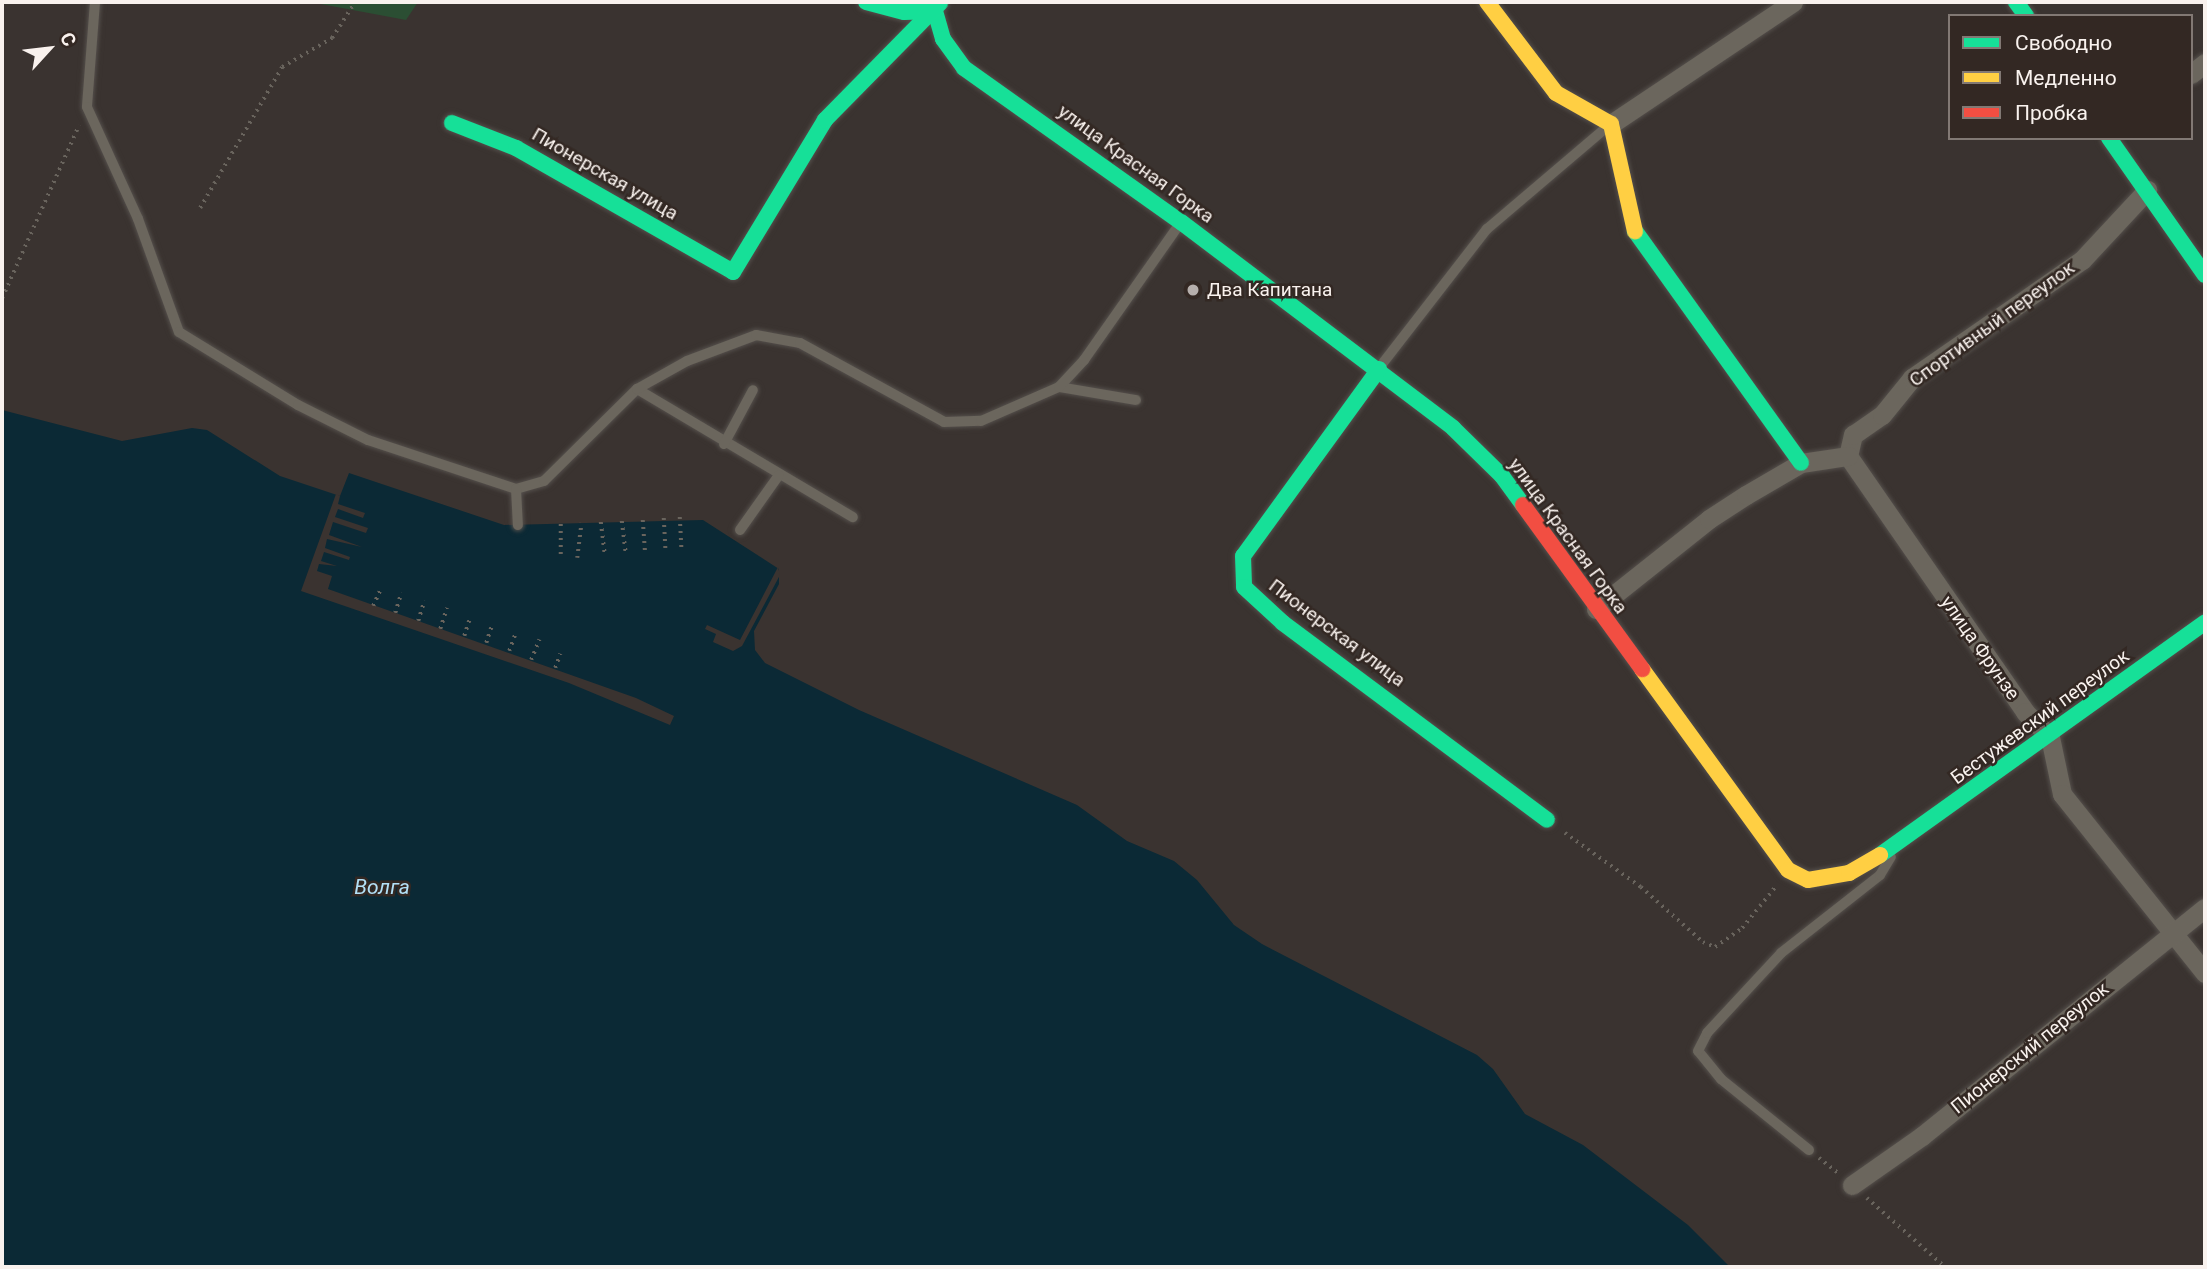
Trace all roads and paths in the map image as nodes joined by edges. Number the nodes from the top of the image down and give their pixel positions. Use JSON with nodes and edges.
{"nodes":[{"id":1,"x":95,"y":2,"type":"edge"},
{"id":2,"x":355,"y":2,"type":"edge"},
{"id":3,"x":866,"y":2,"type":"edge"},
{"id":4,"x":1487,"y":2,"type":"edge"},
{"id":5,"x":1793,"y":2,"type":"edge"},
{"id":6,"x":938,"y":6,"type":"edge"},
{"id":7,"x":87,"y":107,"type":"junction"},
{"id":8,"x":452,"y":123,"type":"dead end"},
{"id":9,"x":1611,"y":124,"type":"junction"},
{"id":10,"x":2114,"y":140,"type":"edge"},
{"id":11,"x":2147,"y":190,"type":"junction"},
{"id":12,"x":200,"y":208,"type":"dead end"},
{"id":13,"x":1181,"y":222,"type":"junction"},
{"id":14,"x":2205,"y":275,"type":"edge"},
{"id":15,"x":2,"y":298,"type":"edge"},
{"id":16,"x":1379,"y":369,"type":"junction"},
{"id":17,"x":1059,"y":387,"type":"junction"},
{"id":18,"x":637,"y":389,"type":"junction"},
{"id":19,"x":753,"y":390,"type":"dead end"},
{"id":20,"x":1136,"y":400,"type":"dead end"},
{"id":21,"x":724,"y":444,"type":"junction"},
{"id":22,"x":1847,"y":456,"type":"junction"},
{"id":23,"x":1801,"y":463,"type":"junction"},
{"id":24,"x":779,"y":475,"type":"junction"},
{"id":25,"x":516,"y":489,"type":"junction"},
{"id":26,"x":681,"y":517,"type":"dead end"},
{"id":27,"x":853,"y":517,"type":"dead end"},
{"id":28,"x":664,"y":518,"type":"dead end"},
{"id":29,"x":643,"y":520,"type":"dead end"},
{"id":30,"x":622,"y":521,"type":"dead end"},
{"id":31,"x":601,"y":522,"type":"dead end"},
{"id":32,"x":581,"y":523,"type":"dead end"},
{"id":33,"x":561,"y":524,"type":"dead end"},
{"id":34,"x":518,"y":525,"type":"dead end"},
{"id":35,"x":740,"y":530,"type":"dead end"},
{"id":36,"x":682,"y":550,"type":"dead end"},
{"id":37,"x":645,"y":552,"type":"dead end"},
{"id":38,"x":666,"y":552,"type":"dead end"},
{"id":39,"x":626,"y":554,"type":"dead end"},
{"id":40,"x":605,"y":555,"type":"dead end"},
{"id":41,"x":561,"y":557,"type":"dead end"},
{"id":42,"x":577,"y":558,"type":"dead end"},
{"id":43,"x":380,"y":590,"type":"dead end"},
{"id":44,"x":401,"y":593,"type":"dead end"},
{"id":45,"x":424,"y":601,"type":"dead end"},
{"id":46,"x":373,"y":606,"type":"dead end"},
{"id":47,"x":447,"y":608,"type":"dead end"},
{"id":48,"x":1596,"y":610,"type":"junction"},
{"id":49,"x":395,"y":613,"type":"dead end"},
{"id":50,"x":470,"y":617,"type":"dead end"},
{"id":51,"x":418,"y":621,"type":"dead end"},
{"id":52,"x":2205,"y":622,"type":"edge"},
{"id":53,"x":492,"y":625,"type":"dead end"},
{"id":54,"x":440,"y":629,"type":"dead end"},
{"id":55,"x":516,"y":632,"type":"dead end"},
{"id":56,"x":464,"y":636,"type":"dead end"},
{"id":57,"x":539,"y":640,"type":"dead end"},
{"id":58,"x":486,"y":643,"type":"dead end"},
{"id":59,"x":509,"y":651,"type":"dead end"},
{"id":60,"x":560,"y":654,"type":"dead end"},
{"id":61,"x":531,"y":660,"type":"dead end"},
{"id":62,"x":555,"y":668,"type":"dead end"},
{"id":63,"x":2050,"y":737,"type":"junction"},
{"id":64,"x":1547,"y":820,"type":"joint"},
{"id":65,"x":1899,"y":844,"type":"junction"},
{"id":66,"x":1788,"y":870,"type":"junction"},
{"id":67,"x":2205,"y":908,"type":"edge"},
{"id":68,"x":2175,"y":931,"type":"junction"},
{"id":69,"x":2205,"y":972,"type":"edge"},
{"id":70,"x":1809,"y":1150,"type":"joint"},
{"id":71,"x":1852,"y":1185,"type":"junction"},
{"id":72,"x":1945,"y":1267,"type":"edge"}],
"edges":[{"from":1,"to":7,"type":"lane"},
{"from":2,"to":12,"type":"path"},
{"from":3,"to":6,"type":"street"},
{"from":4,"to":9,"type":"street"},
{"from":5,"to":9,"type":"street"},
{"from":6,"to":8,"type":"street","name":"Пионерская улица"},
{"from":6,"to":13,"type":"street","name":"улица Красная Горка"},
{"from":7,"to":15,"type":"path"},
{"from":7,"to":25,"type":"lane"},
{"from":9,"to":16,"type":"lane"},
{"from":9,"to":23,"type":"street"},
{"from":10,"to":11,"type":"street"},
{"from":11,"to":14,"type":"street"},
{"from":11,"to":22,"type":"street","name":"Спортивный переулок"},
{"from":13,"to":16,"type":"street","name":"улица Красная Горка"},
{"from":13,"to":17,"type":"lane"},
{"from":16,"to":48,"type":"street","name":"улица Красная Горка"},
{"from":16,"to":64,"type":"street","name":"Пионерская улица"},
{"from":17,"to":18,"type":"lane"},
{"from":17,"to":20,"type":"lane"},
{"from":18,"to":21,"type":"lane"},
{"from":18,"to":25,"type":"lane"},
{"from":19,"to":21,"type":"lane"},
{"from":21,"to":24,"type":"lane"},
{"from":22,"to":23,"type":"street"},
{"from":22,"to":63,"type":"street","name":"улица Фрунзе"},
{"from":23,"to":48,"type":"street"},
{"from":24,"to":27,"type":"lane"},
{"from":24,"to":35,"type":"lane"},
{"from":25,"to":34,"type":"lane"},
{"from":26,"to":36,"type":"path"},
{"from":28,"to":38,"type":"path"},
{"from":29,"to":37,"type":"path"},
{"from":30,"to":39,"type":"path"},
{"from":31,"to":40,"type":"path"},
{"from":32,"to":42,"type":"path"},
{"from":33,"to":41,"type":"path"},
{"from":43,"to":46,"type":"path"},
{"from":44,"to":49,"type":"path"},
{"from":45,"to":51,"type":"path"},
{"from":47,"to":54,"type":"path"},
{"from":48,"to":66,"type":"street","name":"улица Красная Горка"},
{"from":50,"to":56,"type":"path"},
{"from":52,"to":63,"type":"street","name":"Бестужевский переулок"},
{"from":53,"to":58,"type":"path"},
{"from":55,"to":59,"type":"path"},
{"from":57,"to":61,"type":"path"},
{"from":60,"to":62,"type":"path"},
{"from":63,"to":65,"type":"street","name":"Бестужевский переулок"},
{"from":63,"to":68,"type":"street"},
{"from":64,"to":66,"type":"path"},
{"from":65,"to":66,"type":"street"},
{"from":65,"to":70,"type":"lane"},
{"from":67,"to":68,"type":"street","name":"Пионерский переулок"},
{"from":68,"to":69,"type":"street"},
{"from":68,"to":71,"type":"street","name":"Пионерский переулок"},
{"from":70,"to":71,"type":"path"},
{"from":71,"to":72,"type":"path"}]}
